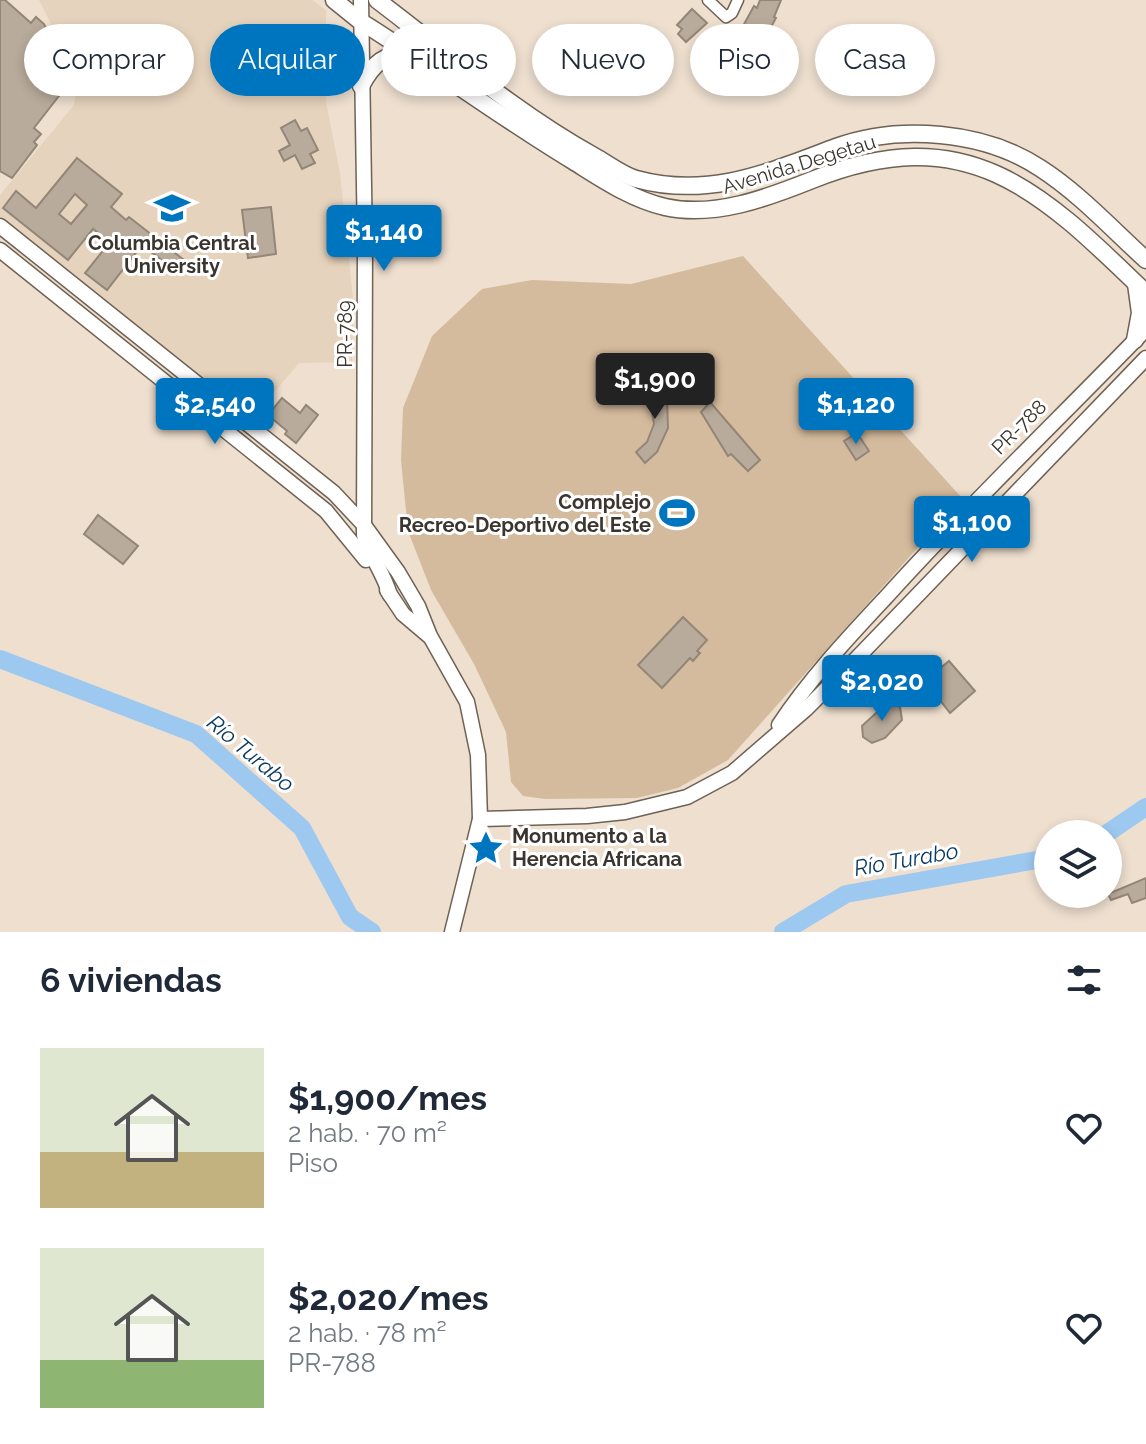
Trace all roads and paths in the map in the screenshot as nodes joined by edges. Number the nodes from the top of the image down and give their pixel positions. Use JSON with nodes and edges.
{"nodes":[{"id":1,"x":334,"y":0,"type":"edge"},
{"id":2,"x":361,"y":0,"type":"edge"},
{"id":3,"x":377,"y":0,"type":"edge"},
{"id":4,"x":708,"y":0,"type":"edge"},
{"id":5,"x":738,"y":0,"type":"edge"},
{"id":6,"x":360,"y":21,"type":"junction"},
{"id":7,"x":360,"y":24,"type":"edge"},
{"id":8,"x":381,"y":34,"type":"edge"},
{"id":9,"x":381,"y":59,"type":"edge"},
{"id":10,"x":365,"y":80,"type":"edge"},
{"id":11,"x":361,"y":96,"type":"edge"},
{"id":12,"x":473,"y":96,"type":"edge"},
{"id":13,"x":0,"y":226,"type":"edge"},
{"id":14,"x":0,"y":250,"type":"edge"},
{"id":15,"x":1146,"y":260,"type":"edge"},
{"id":16,"x":1141,"y":288,"type":"edge"},
{"id":17,"x":1140,"y":334,"type":"edge"},
{"id":18,"x":139,"y":337,"type":"junction"},
{"id":19,"x":128,"y":352,"type":"junction"},
{"id":20,"x":1146,"y":358,"type":"edge"},
{"id":21,"x":244,"y":445,"type":"junction"},
{"id":22,"x":365,"y":485,"type":"junction"},
{"id":23,"x":334,"y":493,"type":"junction"},
{"id":24,"x":364,"y":525,"type":"junction"},
{"id":25,"x":936,"y":542,"type":"junction"},
{"id":26,"x":922,"y":558,"type":"junction"},
{"id":27,"x":952,"y":558,"type":"junction"},
{"id":28,"x":938,"y":573,"type":"junction"},
{"id":29,"x":390,"y":595,"type":"junction"},
{"id":30,"x":430,"y":636,"type":"junction"},
{"id":31,"x":770,"y":739,"type":"junction"},
{"id":32,"x":480,"y":819,"type":"junction"},
{"id":33,"x":452,"y":932,"type":"edge"}],
"edges":[{"from":1,"to":6,"type":"main road","name":"Avenida Degetau"},
{"from":2,"to":6,"type":"street","name":"PR-789","number":"PR-789"},
{"from":3,"to":15,"type":"main road","name":"Avenida Degetau"},
{"from":4,"to":5,"type":"street"},
{"from":6,"to":7,"type":"street","name":"PR-789","number":"PR-789"},
{"from":6,"to":8,"type":"main road","name":"Avenida Degetau"},
{"from":9,"to":10,"type":"main road"},
{"from":11,"to":22,"type":"street","name":"PR-789","number":"PR-789"},
{"from":12,"to":16,"type":"main road","name":"Avenida Degetau"},
{"from":13,"to":18,"type":"street"},
{"from":14,"to":19,"type":"street"},
{"from":16,"to":17,"type":"main road"},
{"from":17,"to":25,"type":"street","name":"PR-788","number":"PR-788"},
{"from":18,"to":19,"type":"street"},
{"from":18,"to":23,"type":"street"},
{"from":19,"to":21,"type":"street"},
{"from":20,"to":27,"type":"street","name":"PR-788","number":"PR-788"},
{"from":21,"to":24,"type":"street"},
{"from":21,"to":29,"type":"street"},
{"from":22,"to":23,"type":"street"},
{"from":22,"to":24,"type":"street","name":"PR-789","number":"PR-789"},
{"from":23,"to":24,"type":"street"},
{"from":24,"to":29,"type":"street"},
{"from":24,"to":30,"type":"street"},
{"from":25,"to":26,"type":"street","name":"PR-788","number":"PR-788"},
{"from":25,"to":27,"type":"street"},
{"from":26,"to":28,"type":"street"},
{"from":26,"to":31,"type":"street","name":"PR-788","number":"PR-788"},
{"from":27,"to":28,"type":"street","name":"PR-788","number":"PR-788"},
{"from":28,"to":31,"type":"street","name":"PR-788","number":"PR-788"},
{"from":29,"to":30,"type":"street"},
{"from":30,"to":32,"type":"street"},
{"from":31,"to":32,"type":"street","name":"PR-788","number":"PR-788"},
{"from":32,"to":33,"type":"street"}]}
